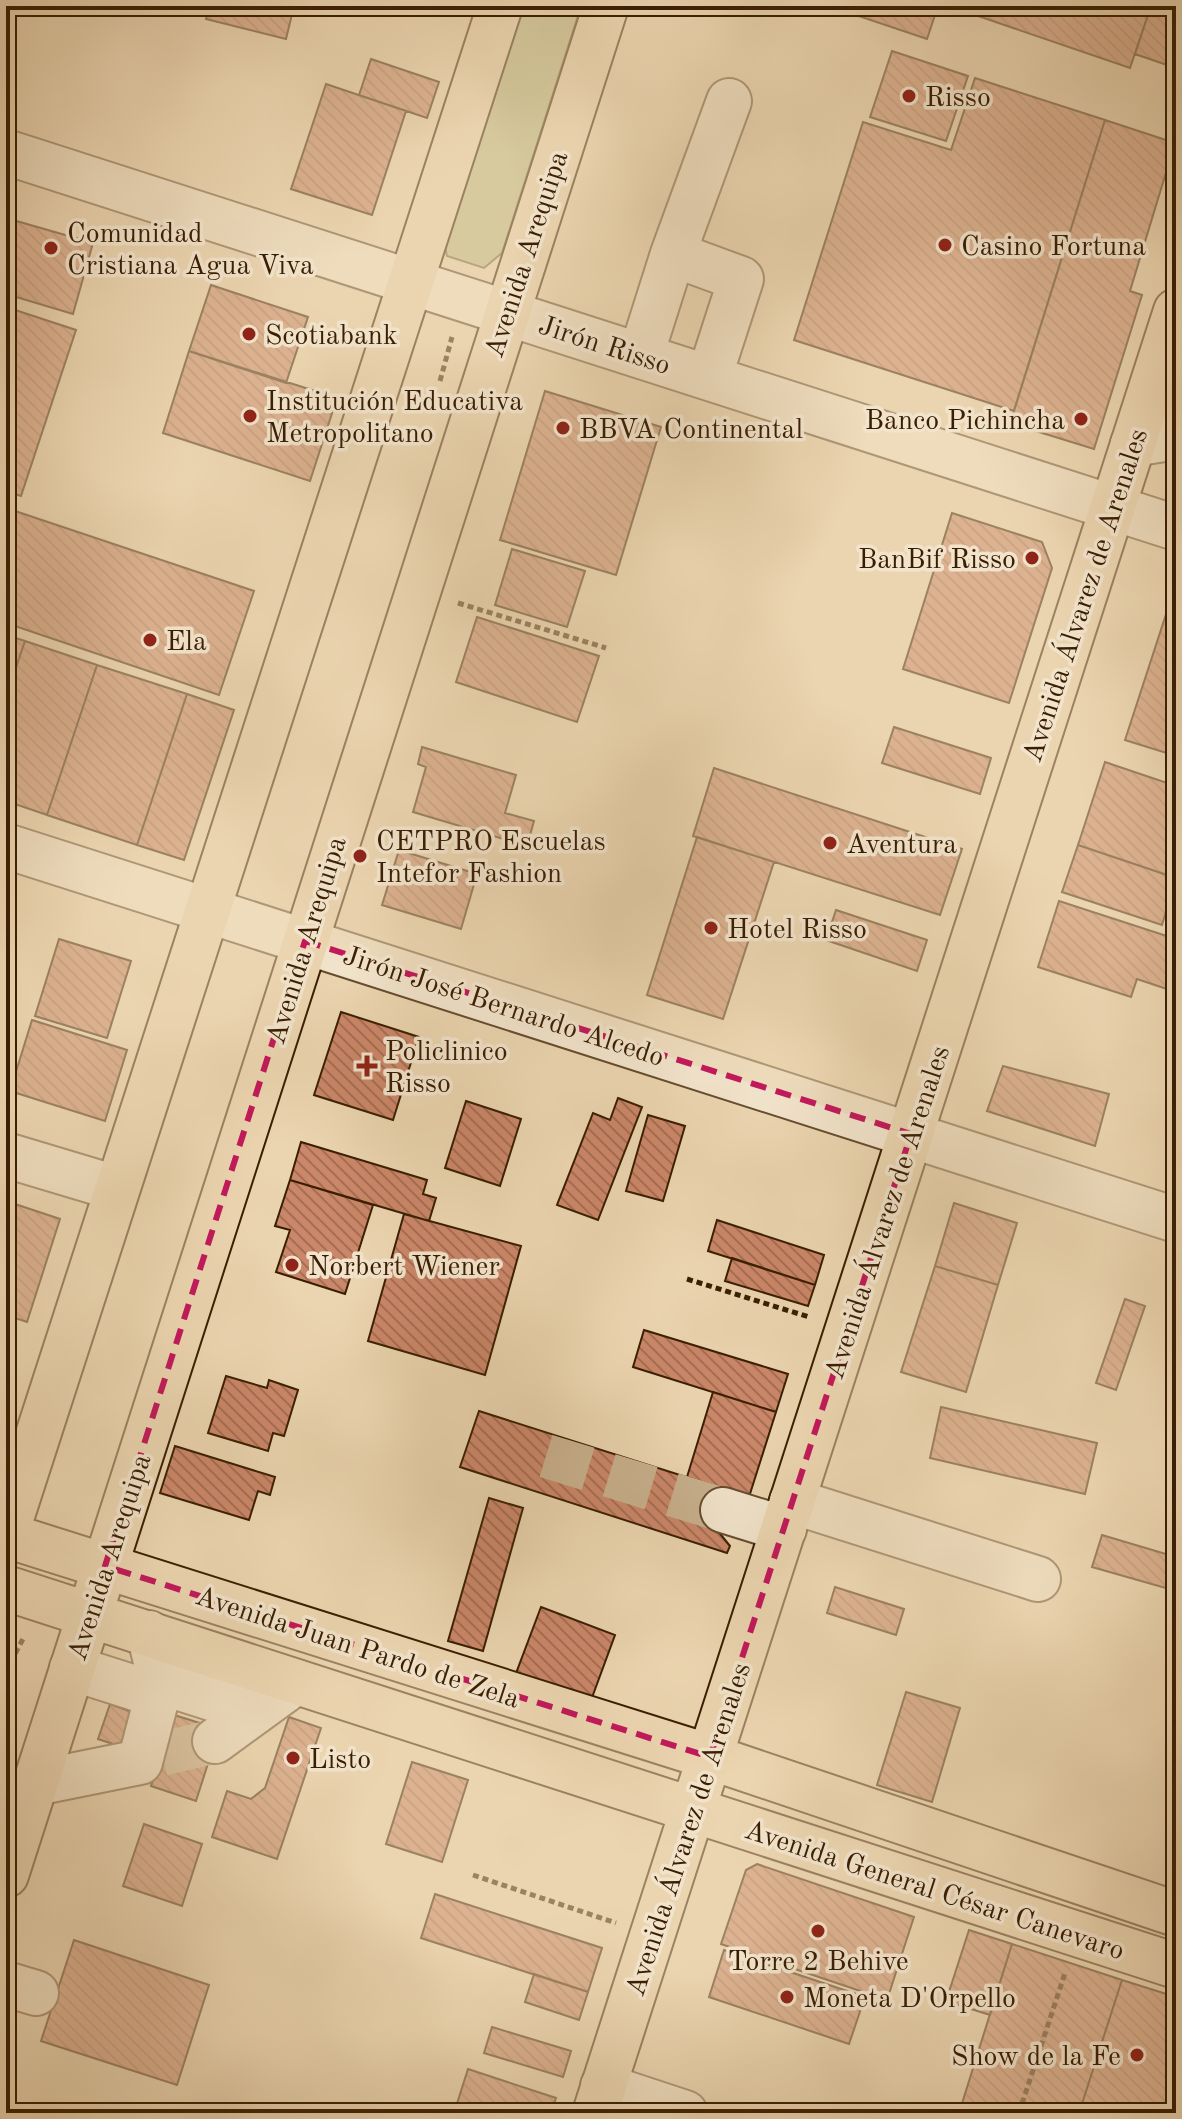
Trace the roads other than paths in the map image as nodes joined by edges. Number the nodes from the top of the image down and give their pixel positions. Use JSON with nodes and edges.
{"nodes":[{"id":1,"x":500,"y":6,"type":"edge"},
{"id":2,"x":606,"y":6,"type":"edge"},
{"id":3,"x":729,"y":101,"type":"dead end"},
{"id":4,"x":6,"y":152,"type":"edge"},
{"id":5,"x":673,"y":254,"type":"junction"},
{"id":6,"x":409,"y":281,"type":"junction"},
{"id":7,"x":1176,"y":311,"type":"edge"},
{"id":8,"x":506,"y":313,"type":"junction"},
{"id":9,"x":641,"y":355,"type":"junction"},
{"id":10,"x":709,"y":378,"type":"junction"},
{"id":11,"x":1176,"y":437,"type":"edge"},
{"id":12,"x":1133,"y":444,"type":"junction"},
{"id":13,"x":1113,"y":507,"type":"junction"},
{"id":14,"x":1176,"y":528,"type":"edge"},
{"id":15,"x":6,"y":846,"type":"edge"},
{"id":16,"x":207,"y":910,"type":"junction"},
{"id":17,"x":305,"y":941,"type":"junction"},
{"id":18,"x":911,"y":1134,"type":"junction"},
{"id":19,"x":6,"y":1155,"type":"edge"},
{"id":20,"x":116,"y":1188,"type":"junction"},
{"id":21,"x":1176,"y":1220,"type":"edge"},
{"id":22,"x":723,"y":1510,"type":"tunnel mouth"},
{"id":23,"x":788,"y":1515,"type":"junction"},
{"id":24,"x":6,"y":1535,"type":"edge"},
{"id":25,"x":105,"y":1566,"type":"junction"},
{"id":26,"x":1038,"y":1579,"type":"dead end"},
{"id":27,"x":6,"y":1588,"type":"edge"},
{"id":28,"x":89,"y":1615,"type":"junction"},
{"id":29,"x":149,"y":1633,"type":"junction"},
{"id":30,"x":72,"y":1668,"type":"junction"},
{"id":31,"x":296,"y":1682,"type":"junction"},
{"id":32,"x":159,"y":1688,"type":"junction"},
{"id":33,"x":255,"y":1712,"type":"junction"},
{"id":34,"x":215,"y":1741,"type":"tunnel mouth"},
{"id":35,"x":710,"y":1757,"type":"junction"},
{"id":36,"x":36,"y":1783,"type":"junction"},
{"id":37,"x":693,"y":1812,"type":"junction"},
{"id":38,"x":6,"y":1875,"type":"edge"},
{"id":39,"x":1176,"y":1914,"type":"edge"},
{"id":40,"x":1176,"y":1966,"type":"edge"},
{"id":41,"x":599,"y":2099,"type":"edge"},
{"id":42,"x":685,"y":2113,"type":"edge"}],
"edges":[{"from":1,"to":6,"type":"main road"},
{"from":2,"to":8,"type":"main road","name":"Avenida Arequipa"},
{"from":3,"to":5,"type":"street"},
{"from":4,"to":6,"type":"street","name":"Jirón Risso"},
{"from":5,"to":9,"type":"street"},
{"from":5,"to":10,"type":"street"},
{"from":6,"to":8,"type":"street","name":"Jirón Risso"},
{"from":6,"to":16,"type":"main road"},
{"from":7,"to":12,"type":"main road","name":"Avenida Álvarez de Arenales"},
{"from":8,"to":9,"type":"street","name":"Jirón Risso"},
{"from":8,"to":17,"type":"main road","name":"Avenida Arequipa"},
{"from":9,"to":10,"type":"street","name":"Jirón Risso"},
{"from":10,"to":13,"type":"street","name":"Jirón Risso"},
{"from":11,"to":12,"type":"street"},
{"from":12,"to":13,"type":"main road","name":"Avenida Álvarez de Arenales"},
{"from":13,"to":14,"type":"street","name":"Jirón Risso"},
{"from":13,"to":18,"type":"main road","name":"Avenida Álvarez de Arenales"},
{"from":15,"to":16,"type":"street","name":"Jirón José Bernardo Alcedo"},
{"from":16,"to":17,"type":"street","name":"Jirón José Bernardo Alcedo"},
{"from":16,"to":20,"type":"main road"},
{"from":17,"to":18,"type":"street","name":"Jirón José Bernardo Alcedo"},
{"from":17,"to":25,"type":"main road","name":"Avenida Arequipa"},
{"from":18,"to":21,"type":"street","name":"Jirón José Bernardo Alcedo"},
{"from":18,"to":23,"type":"main road","name":"Avenida Álvarez de Arenales"},
{"from":19,"to":20,"type":"street"},
{"from":20,"to":24,"type":"main road"},
{"from":22,"to":23,"type":"street"},
{"from":23,"to":26,"type":"street"},
{"from":23,"to":35,"type":"main road","name":"Avenida Álvarez de Arenales"},
{"from":24,"to":25,"type":"main road","name":"Avenida Juan Pardo de Zela"},
{"from":25,"to":28,"type":"main road","name":"Avenida Arequipa"},
{"from":25,"to":35,"type":"main road","name":"Avenida Juan Pardo de Zela"},
{"from":27,"to":28,"type":"main road","name":"Avenida Juan Pardo de Zela"},
{"from":28,"to":29,"type":"main road","name":"Avenida Juan Pardo de Zela"},
{"from":28,"to":30,"type":"main road","name":"Avenida Arequipa"},
{"from":29,"to":31,"type":"main road","name":"Avenida Juan Pardo de Zela"},
{"from":29,"to":32,"type":"street"},
{"from":30,"to":32,"type":"street"},
{"from":30,"to":36,"type":"main road","name":"Avenida Arequipa"},
{"from":31,"to":33,"type":"street"},
{"from":31,"to":37,"type":"main road","name":"Avenida Juan Pardo de Zela"},
{"from":32,"to":33,"type":"street"},
{"from":32,"to":36,"type":"street"},
{"from":33,"to":34,"type":"street"},
{"from":35,"to":37,"type":"main road","name":"Avenida Álvarez de Arenales"},
{"from":35,"to":39,"type":"main road","name":"Avenida General César Canevaro"},
{"from":36,"to":38,"type":"main road","name":"Avenida Arequipa"},
{"from":37,"to":40,"type":"main road","name":"Avenida General César Canevaro"},
{"from":37,"to":41,"type":"main road","name":"Avenida Álvarez de Arenales"},
{"from":41,"to":42,"type":"street"}]}
